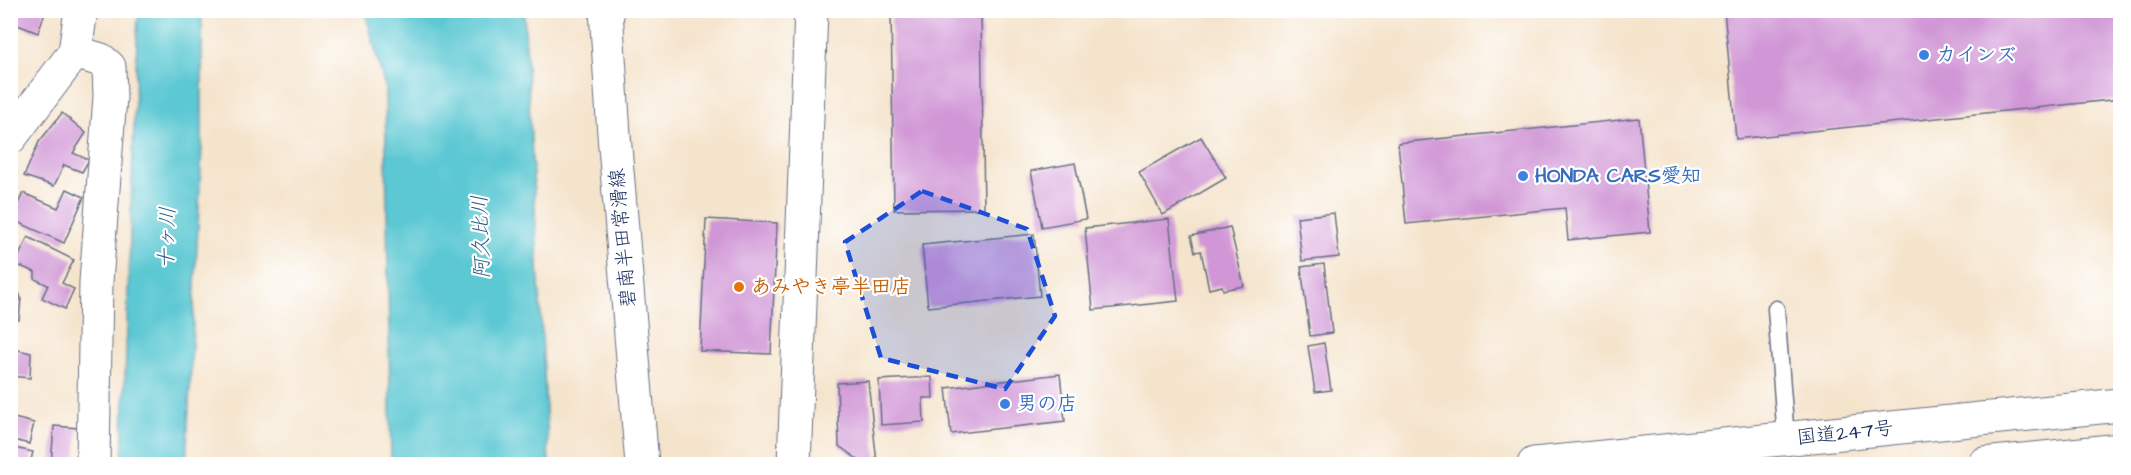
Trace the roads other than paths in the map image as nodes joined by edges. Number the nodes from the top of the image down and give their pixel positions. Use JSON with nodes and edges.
{"nodes":[{"id":1,"x":81,"y":10,"type":"edge"},
{"id":2,"x":606,"y":10,"type":"edge"},
{"id":3,"x":811,"y":10,"type":"edge"},
{"id":4,"x":75,"y":52,"type":"junction"},
{"id":5,"x":10,"y":138,"type":"edge"},
{"id":6,"x":1776,"y":309,"type":"dead end"},
{"id":7,"x":2121,"y":405,"type":"edge"},
{"id":8,"x":1786,"y":439,"type":"junction"},
{"id":9,"x":2121,"y":450,"type":"edge"},
{"id":10,"x":93,"y":465,"type":"edge"},
{"id":11,"x":642,"y":465,"type":"edge"},
{"id":12,"x":794,"y":465,"type":"edge"},
{"id":13,"x":1534,"y":465,"type":"edge"},
{"id":14,"x":1984,"y":465,"type":"edge"}],
"edges":[{"from":1,"to":4,"type":"main road"},
{"from":2,"to":11,"type":"main road","name":"碧南半田常滑線"},
{"from":3,"to":12,"type":"main road"},
{"from":4,"to":5,"type":"main road"},
{"from":4,"to":10,"type":"main road"},
{"from":6,"to":8,"type":"lane"},
{"from":7,"to":8,"type":"main road","name":"国道247号"},
{"from":8,"to":13,"type":"main road","name":"国道247号"},
{"from":9,"to":14,"type":"main road"}]}
